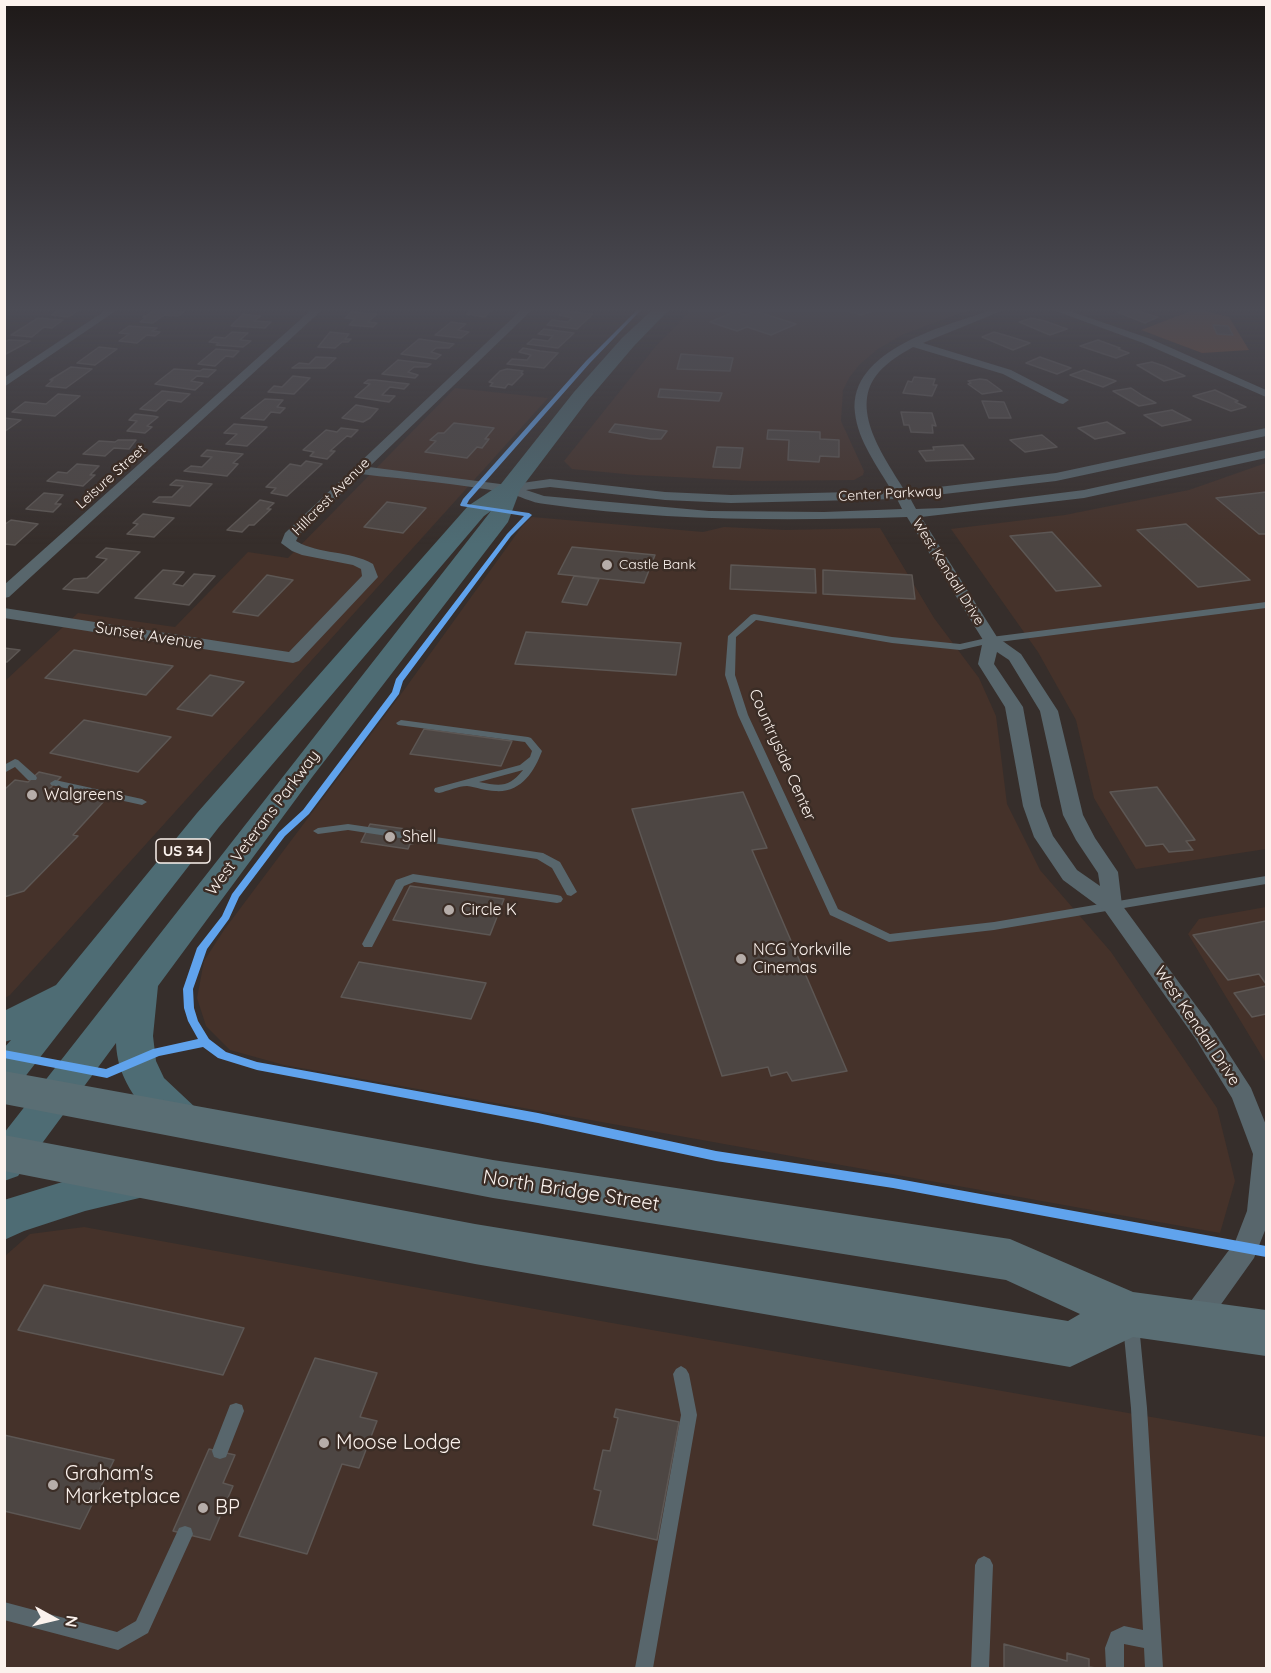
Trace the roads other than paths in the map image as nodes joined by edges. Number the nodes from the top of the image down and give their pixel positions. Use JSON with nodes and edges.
{"nodes":[{"id":1,"x":230,"y":388,"type":"edge"},
{"id":2,"x":444,"y":388,"type":"edge"},
{"id":3,"x":588,"y":388,"type":"edge"},
{"id":4,"x":866,"y":388,"type":"edge"},
{"id":5,"x":1039,"y":388,"type":"edge"},
{"id":6,"x":1063,"y":400,"type":"dead end"},
{"id":7,"x":1266,"y":432,"type":"edge"},
{"id":8,"x":1265,"y":454,"type":"edge"},
{"id":9,"x":358,"y":470,"type":"junction"},
{"id":10,"x":509,"y":489,"type":"junction"},
{"id":11,"x":901,"y":495,"type":"junction"},
{"id":12,"x":912,"y":513,"type":"junction"},
{"id":13,"x":4,"y":594,"type":"edge"},
{"id":14,"x":1266,"y":605,"type":"edge"},
{"id":15,"x":4,"y":613,"type":"edge"},
{"id":16,"x":991,"y":640,"type":"junction"},
{"id":17,"x":293,"y":658,"type":"joint"},
{"id":18,"x":401,"y":723,"type":"dead end"},
{"id":19,"x":534,"y":759,"type":"junction"},
{"id":20,"x":4,"y":770,"type":"edge"},
{"id":21,"x":32,"y":778,"type":"dead end"},
{"id":22,"x":463,"y":782,"type":"junction"},
{"id":23,"x":55,"y":783,"type":"dead end"},
{"id":24,"x":439,"y":790,"type":"dead end"},
{"id":25,"x":142,"y":802,"type":"dead end"},
{"id":26,"x":318,"y":831,"type":"dead end"},
{"id":27,"x":1266,"y":880,"type":"edge"},
{"id":28,"x":571,"y":892,"type":"dead end"},
{"id":29,"x":557,"y":899,"type":"dead end"},
{"id":30,"x":1112,"y":906,"type":"junction"},
{"id":31,"x":368,"y":944,"type":"dead end"},
{"id":32,"x":141,"y":984,"type":"junction"},
{"id":33,"x":72,"y":991,"type":"junction"},
{"id":34,"x":4,"y":1028,"type":"edge"},
{"id":35,"x":4,"y":1076,"type":"edge"},
{"id":36,"x":4,"y":1087,"type":"edge"},
{"id":37,"x":56,"y":1097,"type":"junction"},
{"id":38,"x":183,"y":1121,"type":"junction"},
{"id":39,"x":1266,"y":1156,"type":"edge"},
{"id":40,"x":7,"y":1157,"type":"edge"},
{"id":41,"x":143,"y":1180,"type":"junction"},
{"id":42,"x":4,"y":1221,"type":"edge"},
{"id":43,"x":1130,"y":1314,"type":"junction"},
{"id":44,"x":1192,"y":1322,"type":"junction"},
{"id":45,"x":1266,"y":1333,"type":"edge"},
{"id":46,"x":681,"y":1374,"type":"dead end"},
{"id":47,"x":236,"y":1411,"type":"dead end"},
{"id":48,"x":220,"y":1451,"type":"dead end"},
{"id":49,"x":185,"y":1534,"type":"dead end"},
{"id":50,"x":984,"y":1565,"type":"dead end"},
{"id":51,"x":4,"y":1611,"type":"edge"},
{"id":52,"x":1153,"y":1641,"type":"junction"},
{"id":53,"x":644,"y":1668,"type":"edge"},
{"id":54,"x":980,"y":1668,"type":"edge"},
{"id":55,"x":1114,"y":1668,"type":"edge"},
{"id":56,"x":1155,"y":1668,"type":"edge"}],
"edges":[{"from":1,"to":13,"type":"street","name":"Leisure Street"},
{"from":2,"to":9,"type":"street","name":"Hillcrest Avenue"},
{"from":3,"to":10,"type":"main road","name":"West Veterans Parkway","number":"US 34"},
{"from":4,"to":11,"type":"street","name":"West Kendall Drive"},
{"from":5,"to":6,"type":"street"},
{"from":7,"to":11,"type":"street","name":"Center Parkway"},
{"from":8,"to":12,"type":"street","name":"Center Parkway"},
{"from":9,"to":10,"type":"street","name":"Center Parkway"},
{"from":9,"to":17,"type":"street","name":"Hillcrest Avenue"},
{"from":10,"to":11,"type":"street","name":"Center Parkway"},
{"from":10,"to":12,"type":"street","name":"Center Parkway"},
{"from":10,"to":32,"type":"main road","name":"West Veterans Parkway","number":"US 34"},
{"from":10,"to":33,"type":"main road","name":"West Veterans Parkway","number":"US 34"},
{"from":11,"to":12,"type":"street","name":"West Kendall Drive"},
{"from":12,"to":16,"type":"street","name":"West Kendall Drive"},
{"from":14,"to":16,"type":"lane","name":"Countryside Center"},
{"from":15,"to":17,"type":"street","name":"Sunset Avenue"},
{"from":16,"to":30,"type":"street","name":"West Kendall Drive"},
{"from":16,"to":30,"type":"street","name":"West Kendall Drive"},
{"from":16,"to":30,"type":"lane","name":"Countryside Center"},
{"from":18,"to":19,"type":"lane"},
{"from":19,"to":22,"type":"lane"},
{"from":19,"to":22,"type":"lane"},
{"from":20,"to":21,"type":"lane"},
{"from":22,"to":24,"type":"lane"},
{"from":23,"to":25,"type":"lane"},
{"from":26,"to":28,"type":"lane"},
{"from":27,"to":30,"type":"lane","name":"Countryside Center"},
{"from":29,"to":31,"type":"lane"},
{"from":30,"to":39,"type":"street","name":"West Kendall Drive"},
{"from":32,"to":37,"type":"main road","name":"West Veterans Parkway","number":"US 34"},
{"from":32,"to":38,"type":"main road"},
{"from":33,"to":34,"type":"main road"},
{"from":33,"to":35,"type":"main road","name":"West Veterans Parkway","number":"US 34"},
{"from":36,"to":37,"type":"highway","name":"North Bridge Street"},
{"from":37,"to":38,"type":"highway","name":"North Bridge Street"},
{"from":37,"to":40,"type":"main road","name":"West Veterans Parkway","number":"US 34"},
{"from":38,"to":43,"type":"highway","name":"North Bridge Street"},
{"from":39,"to":44,"type":"street","name":"West Kendall Drive"},
{"from":40,"to":41,"type":"highway"},
{"from":41,"to":42,"type":"main road"},
{"from":41,"to":43,"type":"highway"},
{"from":43,"to":44,"type":"highway","name":"North Bridge Street"},
{"from":43,"to":52,"type":"lane"},
{"from":44,"to":45,"type":"highway","name":"North Bridge Street"},
{"from":46,"to":53,"type":"lane"},
{"from":47,"to":48,"type":"lane"},
{"from":49,"to":51,"type":"lane"},
{"from":50,"to":54,"type":"lane"},
{"from":52,"to":55,"type":"lane"},
{"from":52,"to":56,"type":"lane"}]}
